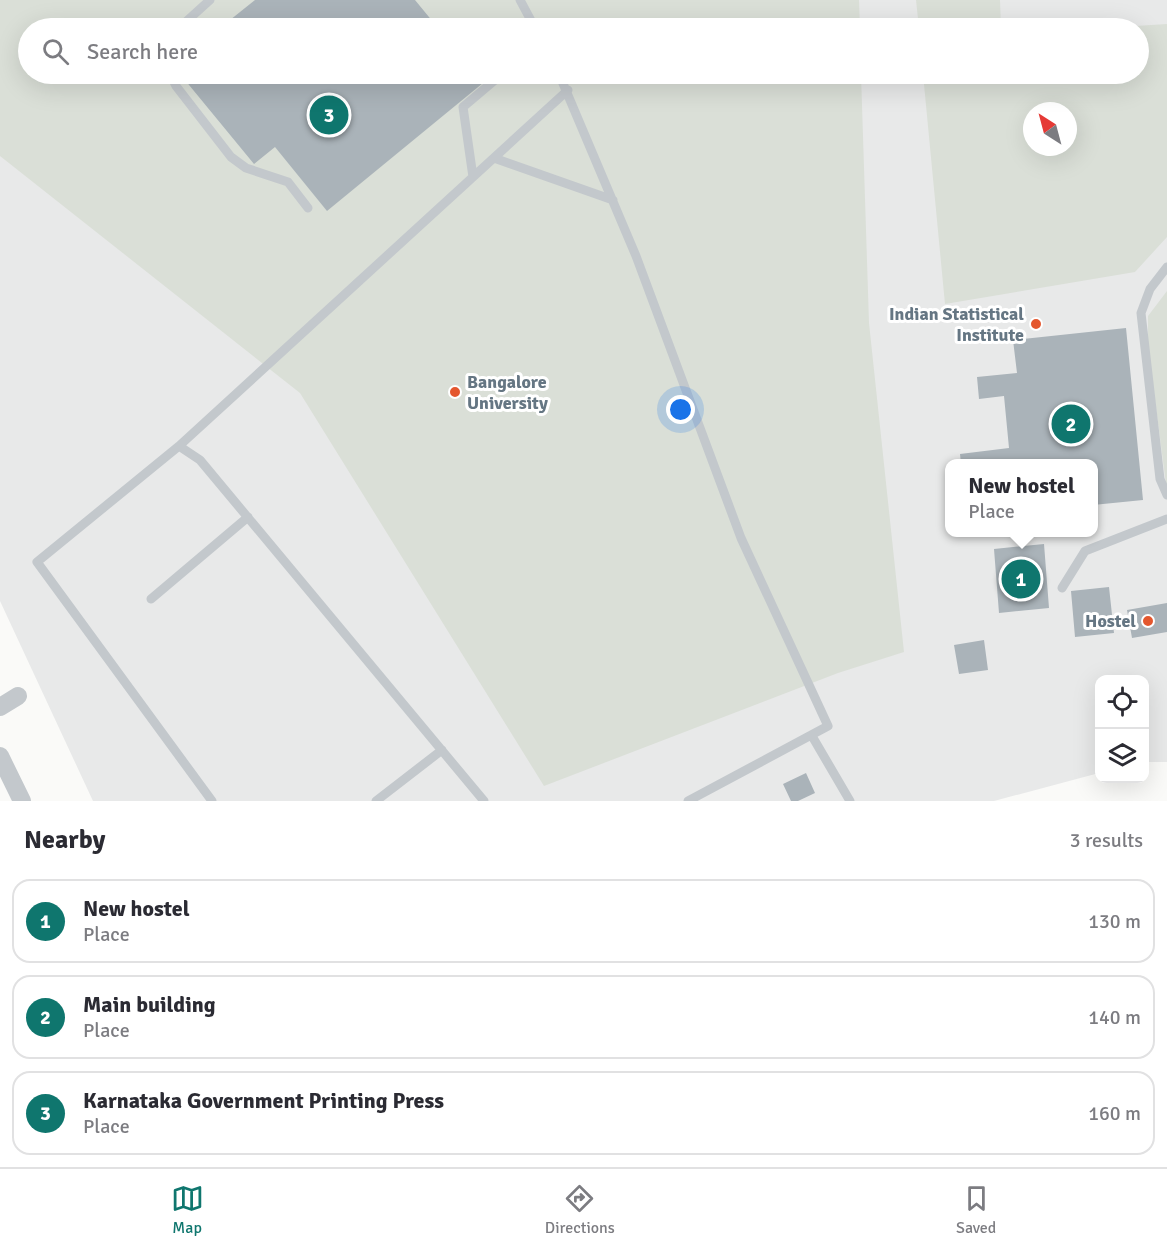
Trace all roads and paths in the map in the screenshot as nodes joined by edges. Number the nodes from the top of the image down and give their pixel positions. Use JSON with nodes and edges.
{"nodes":[{"id":1,"x":210,"y":0,"type":"edge"},
{"id":2,"x":520,"y":0,"type":"edge"},
{"id":3,"x":190,"y":18,"type":"edge"},
{"id":4,"x":530,"y":18,"type":"edge"},
{"id":5,"x":175,"y":84,"type":"edge"},
{"id":6,"x":490,"y":84,"type":"edge"},
{"id":7,"x":565,"y":84,"type":"edge"},
{"id":8,"x":568,"y":90,"type":"junction"},
{"id":9,"x":494,"y":158,"type":"junction"},
{"id":10,"x":473,"y":177,"type":"junction"},
{"id":11,"x":613,"y":200,"type":"junction"},
{"id":12,"x":308,"y":208,"type":"dead end"},
{"id":13,"x":1167,"y":267,"type":"edge"},
{"id":14,"x":179,"y":446,"type":"junction"},
{"id":15,"x":1167,"y":495,"type":"edge"},
{"id":16,"x":248,"y":517,"type":"junction"},
{"id":17,"x":1167,"y":519,"type":"edge"},
{"id":18,"x":1062,"y":588,"type":"dead end"},
{"id":19,"x":151,"y":598,"type":"dead end"},
{"id":20,"x":18,"y":696,"type":"dead end"},
{"id":21,"x":0,"y":707,"type":"edge"},
{"id":22,"x":812,"y":736,"type":"junction"},
{"id":23,"x":442,"y":750,"type":"junction"},
{"id":24,"x":0,"y":756,"type":"edge"},
{"id":25,"x":22,"y":801,"type":"edge"},
{"id":26,"x":212,"y":801,"type":"edge"},
{"id":27,"x":376,"y":801,"type":"edge"},
{"id":28,"x":484,"y":801,"type":"edge"},
{"id":29,"x":688,"y":801,"type":"edge"},
{"id":30,"x":850,"y":801,"type":"edge"}],
"edges":[{"from":1,"to":3,"type":"lane"},
{"from":2,"to":4,"type":"lane"},
{"from":5,"to":12,"type":"lane"},
{"from":6,"to":10,"type":"lane"},
{"from":7,"to":8,"type":"lane"},
{"from":8,"to":9,"type":"lane"},
{"from":8,"to":11,"type":"lane"},
{"from":9,"to":10,"type":"lane"},
{"from":9,"to":11,"type":"lane"},
{"from":10,"to":14,"type":"lane"},
{"from":11,"to":22,"type":"lane"},
{"from":13,"to":15,"type":"lane"},
{"from":14,"to":16,"type":"lane"},
{"from":14,"to":26,"type":"lane"},
{"from":16,"to":19,"type":"lane"},
{"from":16,"to":23,"type":"lane"},
{"from":17,"to":18,"type":"lane"},
{"from":20,"to":21,"type":"street"},
{"from":22,"to":29,"type":"lane"},
{"from":22,"to":30,"type":"lane"},
{"from":23,"to":27,"type":"lane"},
{"from":23,"to":28,"type":"lane"},
{"from":24,"to":25,"type":"street"}]}
